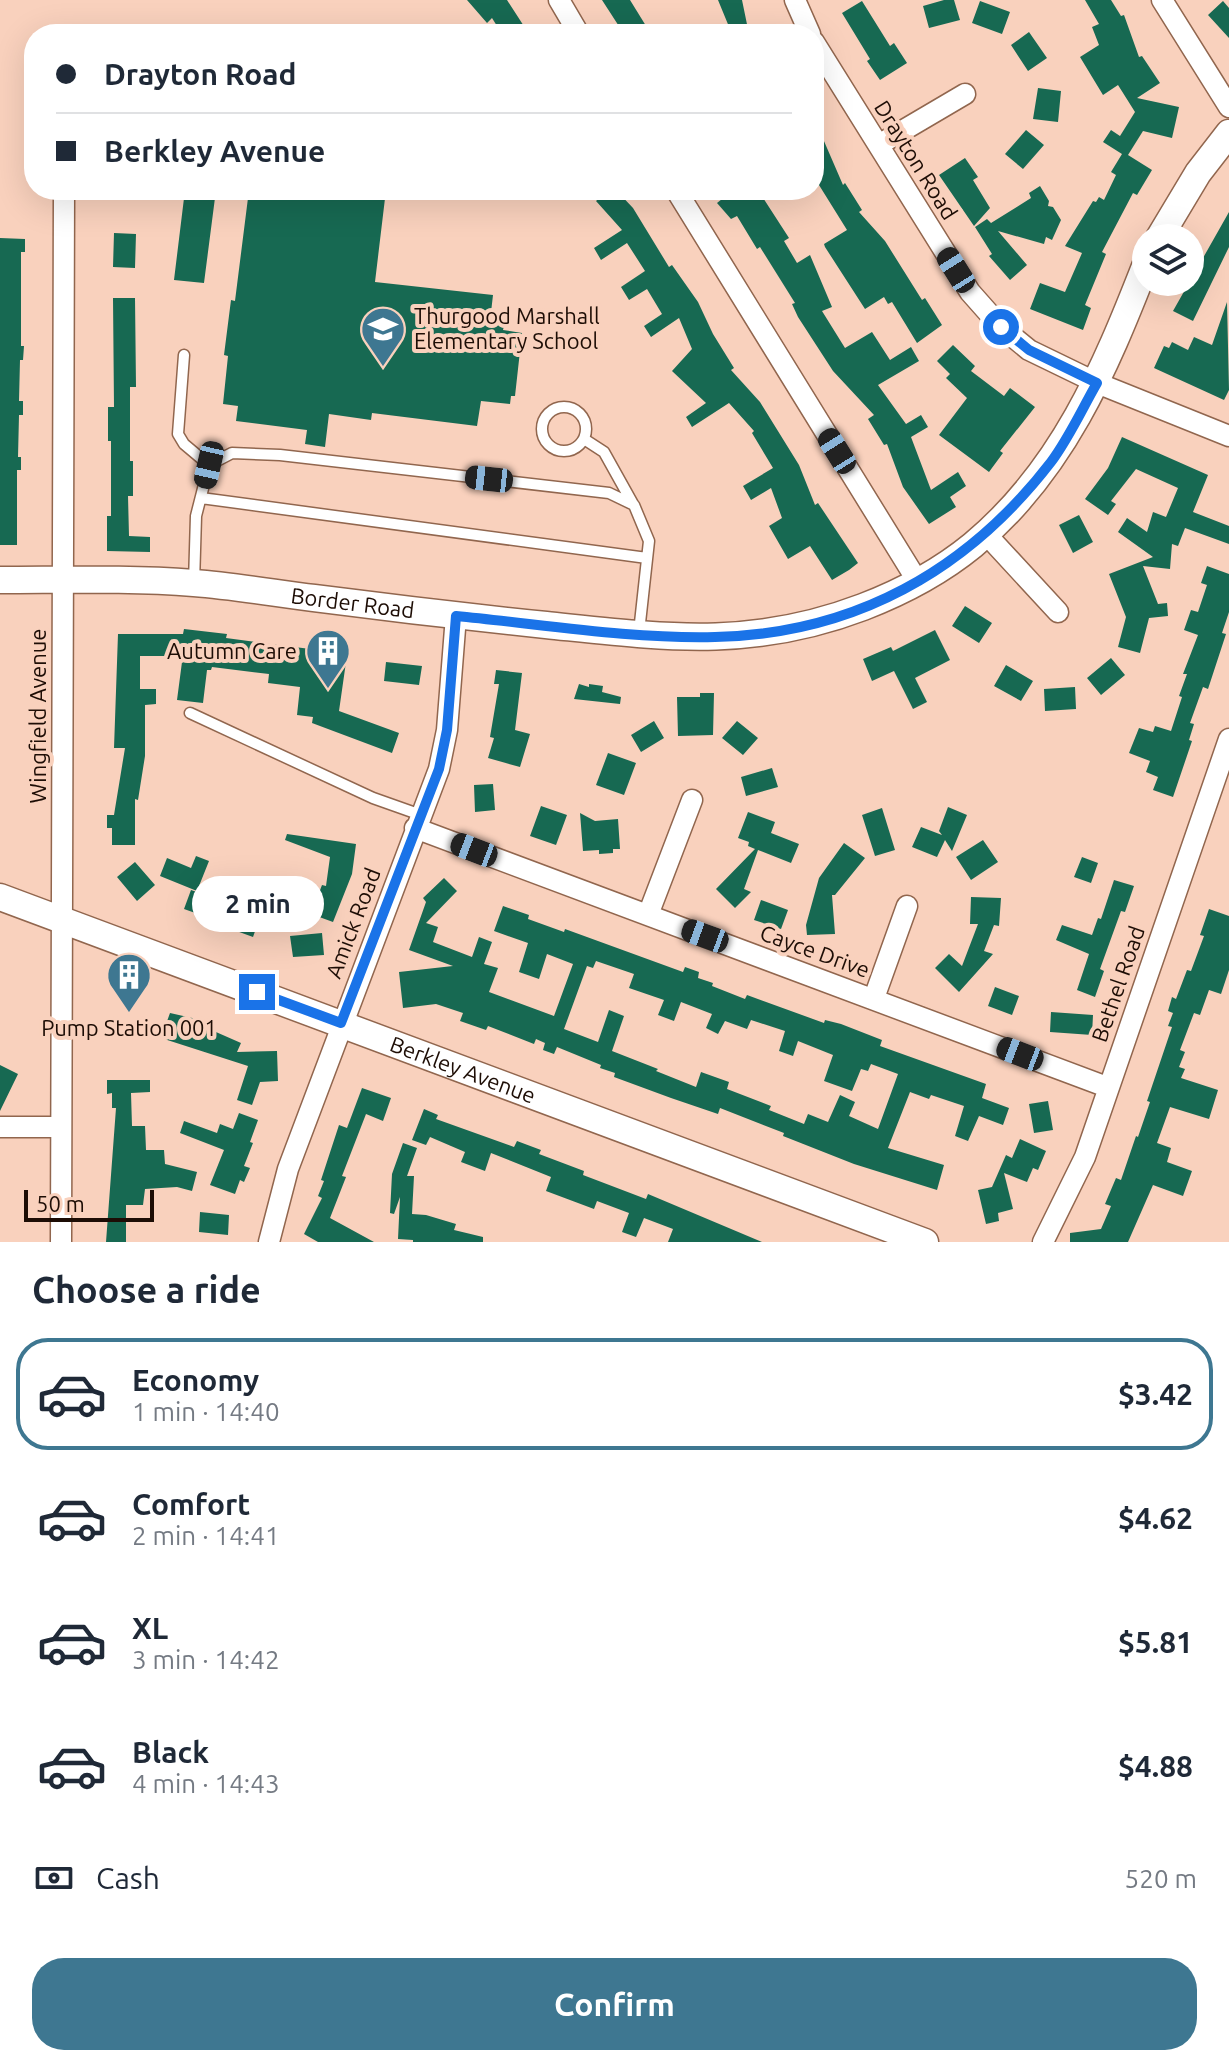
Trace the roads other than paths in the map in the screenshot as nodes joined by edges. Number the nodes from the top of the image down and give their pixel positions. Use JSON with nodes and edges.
{"nodes":[{"id":1,"x":559,"y":0,"type":"edge"},
{"id":2,"x":795,"y":0,"type":"edge"},
{"id":3,"x":1162,"y":0,"type":"edge"},
{"id":4,"x":573,"y":24,"type":"edge"},
{"id":5,"x":806,"y":24,"type":"edge"},
{"id":6,"x":824,"y":57,"type":"edge"},
{"id":7,"x":965,"y":94,"type":"dead end"},
{"id":8,"x":1229,"y":107,"type":"edge"},
{"id":9,"x":1229,"y":133,"type":"edge"},
{"id":10,"x":880,"y":144,"type":"junction"},
{"id":11,"x":64,"y":200,"type":"edge"},
{"id":12,"x":682,"y":200,"type":"edge"},
{"id":13,"x":1167,"y":224,"type":"edge"},
{"id":14,"x":1133,"y":296,"type":"edge"},
{"id":15,"x":184,"y":355,"type":"dead end"},
{"id":16,"x":1097,"y":383,"type":"junction"},
{"id":17,"x":1229,"y":436,"type":"edge"},
{"id":18,"x":584,"y":439,"type":"junction"},
{"id":19,"x":209,"y":465,"type":"junction"},
{"id":20,"x":201,"y":498,"type":"junction"},
{"id":21,"x":634,"y":505,"type":"junction"},
{"id":22,"x":986,"y":534,"type":"junction"},
{"id":23,"x":647,"y":558,"type":"junction"},
{"id":24,"x":0,"y":580,"type":"edge"},
{"id":25,"x":63,"y":580,"type":"junction"},
{"id":26,"x":918,"y":582,"type":"junction"},
{"id":27,"x":194,"y":583,"type":"junction"},
{"id":28,"x":1058,"y":612,"type":"dead end"},
{"id":29,"x":456,"y":616,"type":"junction"},
{"id":30,"x":639,"y":634,"type":"junction"},
{"id":31,"x":190,"y":713,"type":"dead end"},
{"id":32,"x":1229,"y":739,"type":"edge"},
{"id":33,"x":692,"y":800,"type":"dead end"},
{"id":34,"x":418,"y":822,"type":"junction"},
{"id":35,"x":0,"y":897,"type":"edge"},
{"id":36,"x":907,"y":906,"type":"dead end"},
{"id":37,"x":648,"y":915,"type":"junction"},
{"id":38,"x":61,"y":919,"type":"junction"},
{"id":39,"x":874,"y":998,"type":"junction"},
{"id":40,"x":341,"y":1023,"type":"junction"},
{"id":41,"x":1107,"y":1087,"type":"junction"},
{"id":42,"x":0,"y":1127,"type":"edge"},
{"id":43,"x":61,"y":1127,"type":"junction"},
{"id":44,"x":61,"y":1242,"type":"edge"},
{"id":45,"x":269,"y":1242,"type":"edge"},
{"id":46,"x":925,"y":1242,"type":"edge"},
{"id":47,"x":1043,"y":1242,"type":"edge"}],
"edges":[{"from":1,"to":4,"type":"street"},
{"from":2,"to":5,"type":"street"},
{"from":3,"to":8,"type":"street"},
{"from":6,"to":10,"type":"street","name":"Drayton Road"},
{"from":7,"to":10,"type":"street"},
{"from":9,"to":13,"type":"street"},
{"from":10,"to":16,"type":"street","name":"Drayton Road"},
{"from":11,"to":25,"type":"street","name":"Wingfield Avenue"},
{"from":12,"to":26,"type":"street"},
{"from":14,"to":16,"type":"street","name":"Border Road"},
{"from":15,"to":19,"type":"lane"},
{"from":16,"to":17,"type":"street","name":"Drayton Road"},
{"from":16,"to":22,"type":"street","name":"Border Road"},
{"from":18,"to":18,"type":"lane"},
{"from":18,"to":21,"type":"lane"},
{"from":19,"to":20,"type":"lane"},
{"from":19,"to":21,"type":"lane"},
{"from":20,"to":23,"type":"lane"},
{"from":20,"to":27,"type":"lane"},
{"from":21,"to":23,"type":"lane"},
{"from":22,"to":26,"type":"street","name":"Border Road"},
{"from":22,"to":28,"type":"street"},
{"from":23,"to":30,"type":"lane"},
{"from":24,"to":25,"type":"street","name":"Border Road"},
{"from":25,"to":27,"type":"street","name":"Border Road"},
{"from":25,"to":38,"type":"street","name":"Wingfield Avenue"},
{"from":26,"to":30,"type":"street","name":"Border Road"},
{"from":27,"to":29,"type":"street","name":"Border Road"},
{"from":29,"to":30,"type":"street","name":"Border Road"},
{"from":29,"to":34,"type":"street","name":"Amick Road"},
{"from":31,"to":34,"type":"lane"},
{"from":32,"to":41,"type":"street","name":"Bethel Road"},
{"from":33,"to":37,"type":"street"},
{"from":34,"to":37,"type":"street","name":"Cayce Drive"},
{"from":34,"to":40,"type":"street","name":"Amick Road"},
{"from":35,"to":38,"type":"street","name":"Berkley Avenue"},
{"from":36,"to":39,"type":"street"},
{"from":37,"to":39,"type":"street","name":"Cayce Drive"},
{"from":38,"to":40,"type":"street","name":"Berkley Avenue"},
{"from":38,"to":43,"type":"street","name":"Wingfield Avenue"},
{"from":39,"to":41,"type":"street","name":"Cayce Drive"},
{"from":40,"to":45,"type":"street","name":"Amick Road"},
{"from":40,"to":46,"type":"street","name":"Berkley Avenue"},
{"from":41,"to":47,"type":"street","name":"Bethel Road"},
{"from":42,"to":43,"type":"street"},
{"from":43,"to":44,"type":"street","name":"Wingfield Avenue"}]}
